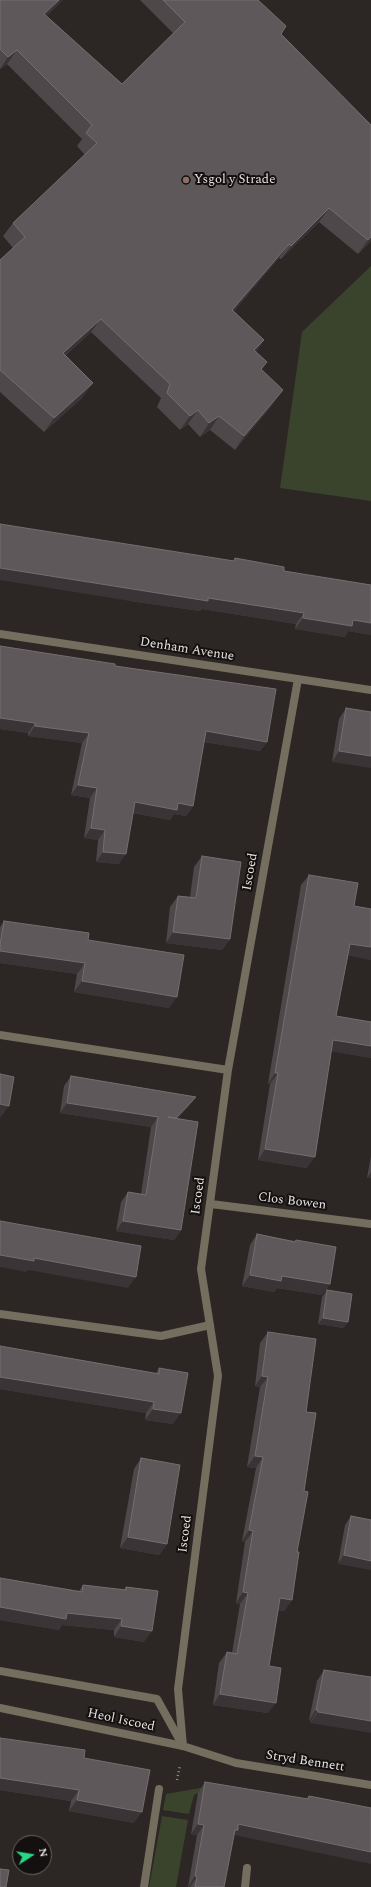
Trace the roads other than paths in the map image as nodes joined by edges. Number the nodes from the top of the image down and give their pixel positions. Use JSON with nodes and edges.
{"nodes":[{"id":1,"x":0,"y":634,"type":"edge"},
{"id":2,"x":298,"y":679,"type":"junction"},
{"id":3,"x":371,"y":690,"type":"edge"},
{"id":4,"x":0,"y":1035,"type":"edge"},
{"id":5,"x":228,"y":1070,"type":"junction"},
{"id":6,"x":211,"y":1204,"type":"junction"},
{"id":7,"x":371,"y":1224,"type":"edge"},
{"id":8,"x":0,"y":1314,"type":"edge"},
{"id":9,"x":210,"y":1325,"type":"junction"},
{"id":10,"x":0,"y":1671,"type":"edge"},
{"id":11,"x":0,"y":1708,"type":"edge"},
{"id":12,"x":183,"y":1746,"type":"junction"},
{"id":13,"x":236,"y":1763,"type":"joint"},
{"id":14,"x":371,"y":1785,"type":"edge"},
{"id":15,"x":160,"y":1789,"type":"dead end"},
{"id":16,"x":247,"y":1868,"type":"dead end"},
{"id":17,"x":144,"y":1887,"type":"edge"},
{"id":18,"x":245,"y":1887,"type":"edge"}],
"edges":[{"from":1,"to":2,"type":"street","name":"Denham Avenue"},
{"from":2,"to":3,"type":"street","name":"Denham Avenue"},
{"from":2,"to":5,"type":"street","name":"Iscoed"},
{"from":4,"to":5,"type":"street"},
{"from":5,"to":6,"type":"street","name":"Iscoed"},
{"from":6,"to":7,"type":"street","name":"Clos Bowen"},
{"from":6,"to":9,"type":"street","name":"Iscoed"},
{"from":8,"to":9,"type":"street"},
{"from":9,"to":12,"type":"street","name":"Iscoed"},
{"from":10,"to":12,"type":"street"},
{"from":11,"to":12,"type":"street","name":"Heol Iscoed"},
{"from":12,"to":13,"type":"street","name":"Heol Iscoed"},
{"from":13,"to":14,"type":"street","name":"Stryd Bennett"},
{"from":15,"to":17,"type":"street"},
{"from":16,"to":18,"type":"street"}]}
